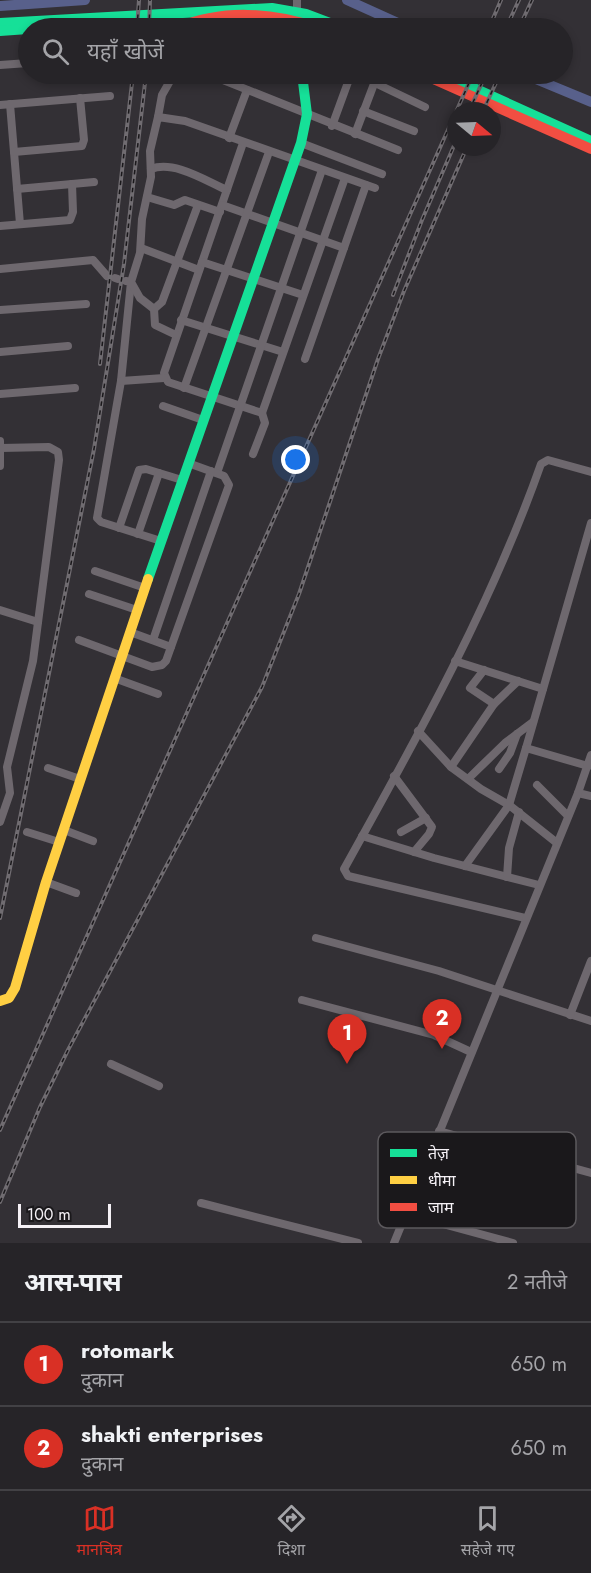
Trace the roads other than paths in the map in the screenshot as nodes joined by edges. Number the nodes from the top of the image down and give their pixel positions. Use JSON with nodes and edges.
{"nodes":[{"id":1,"x":297,"y":0,"type":"edge"},
{"id":2,"x":91,"y":18,"type":"edge"},
{"id":3,"x":240,"y":18,"type":"edge"},
{"id":4,"x":266,"y":18,"type":"edge"},
{"id":5,"x":296,"y":18,"type":"edge"},
{"id":6,"x":317,"y":18,"type":"edge"},
{"id":7,"x":18,"y":22,"type":"edge"},
{"id":8,"x":0,"y":23,"type":"edge"},
{"id":9,"x":18,"y":30,"type":"edge"},
{"id":10,"x":0,"y":31,"type":"edge"},
{"id":11,"x":18,"y":64,"type":"edge"},
{"id":12,"x":0,"y":66,"type":"edge"},
{"id":13,"x":169,"y":84,"type":"edge"},
{"id":14,"x":232,"y":84,"type":"edge"},
{"id":15,"x":304,"y":84,"type":"edge"},
{"id":16,"x":347,"y":84,"type":"edge"},
{"id":17,"x":374,"y":84,"type":"edge"},
{"id":18,"x":385,"y":84,"type":"edge"},
{"id":19,"x":455,"y":84,"type":"edge"},
{"id":20,"x":458,"y":85,"type":"joint"},
{"id":21,"x":247,"y":90,"type":"junction"},
{"id":22,"x":110,"y":96,"type":"dead end"},
{"id":23,"x":80,"y":98,"type":"junction"},
{"id":24,"x":10,"y":104,"type":"junction"},
{"id":25,"x":0,"y":105,"type":"edge"},
{"id":26,"x":425,"y":107,"type":"dead end"},
{"id":27,"x":363,"y":111,"type":"junction"},
{"id":28,"x":308,"y":114,"type":"junction"},
{"id":29,"x":528,"y":116,"type":"junction"},
{"id":30,"x":158,"y":117,"type":"junction"},
{"id":31,"x":332,"y":126,"type":"junction"},
{"id":32,"x":414,"y":131,"type":"dead end"},
{"id":33,"x":355,"y":134,"type":"junction"},
{"id":34,"x":229,"y":138,"type":"junction"},
{"id":35,"x":591,"y":141,"type":"edge"},
{"id":36,"x":243,"y":143,"type":"junction"},
{"id":37,"x":301,"y":143,"type":"junction"},
{"id":38,"x":591,"y":149,"type":"edge"},
{"id":39,"x":398,"y":150,"type":"dead end"},
{"id":40,"x":14,"y":152,"type":"junction"},
{"id":41,"x":269,"y":152,"type":"junction"},
{"id":42,"x":294,"y":161,"type":"junction"},
{"id":43,"x":151,"y":169,"type":"junction"},
{"id":44,"x":322,"y":170,"type":"junction"},
{"id":45,"x":382,"y":174,"type":"dead end"},
{"id":46,"x":345,"y":178,"type":"junction"},
{"id":47,"x":94,"y":182,"type":"dead end"},
{"id":48,"x":72,"y":184,"type":"junction"},
{"id":49,"x":366,"y":185,"type":"junction"},
{"id":50,"x":375,"y":188,"type":"dead end"},
{"id":51,"x":17,"y":189,"type":"junction"},
{"id":52,"x":227,"y":190,"type":"junction"},
{"id":53,"x":147,"y":197,"type":"junction"},
{"id":54,"x":198,"y":205,"type":"junction"},
{"id":55,"x":221,"y":208,"type":"junction"},
{"id":56,"x":247,"y":213,"type":"junction"},
{"id":57,"x":272,"y":222,"type":"junction"},
{"id":58,"x":20,"y":224,"type":"junction"},
{"id":59,"x":0,"y":226,"type":"edge"},
{"id":60,"x":300,"y":232,"type":"junction"},
{"id":61,"x":323,"y":240,"type":"junction"},
{"id":62,"x":141,"y":248,"type":"junction"},
{"id":63,"x":344,"y":248,"type":"junction"},
{"id":64,"x":202,"y":261,"type":"junction"},
{"id":65,"x":178,"y":262,"type":"junction"},
{"id":66,"x":0,"y":269,"type":"edge"},
{"id":67,"x":199,"y":270,"type":"junction"},
{"id":68,"x":227,"y":270,"type":"junction"},
{"id":69,"x":119,"y":279,"type":"junction"},
{"id":70,"x":252,"y":279,"type":"junction"},
{"id":71,"x":281,"y":288,"type":"junction"},
{"id":72,"x":303,"y":295,"type":"junction"},
{"id":73,"x":86,"y":304,"type":"dead end"},
{"id":74,"x":154,"y":309,"type":"junction"},
{"id":75,"x":0,"y":310,"type":"edge"},
{"id":76,"x":181,"y":320,"type":"junction"},
{"id":77,"x":206,"y":328,"type":"junction"},
{"id":78,"x":176,"y":335,"type":"junction"},
{"id":79,"x":231,"y":336,"type":"junction"},
{"id":80,"x":68,"y":346,"type":"dead end"},
{"id":81,"x":261,"y":346,"type":"junction"},
{"id":82,"x":0,"y":352,"type":"edge"},
{"id":83,"x":283,"y":352,"type":"junction"},
{"id":84,"x":305,"y":359,"type":"dead end"},
{"id":85,"x":164,"y":378,"type":"junction"},
{"id":86,"x":121,"y":381,"type":"junction"},
{"id":87,"x":75,"y":388,"type":"dead end"},
{"id":88,"x":184,"y":388,"type":"junction"},
{"id":89,"x":0,"y":394,"type":"edge"},
{"id":90,"x":211,"y":397,"type":"junction"},
{"id":91,"x":163,"y":406,"type":"dead end"},
{"id":92,"x":239,"y":406,"type":"junction"},
{"id":93,"x":262,"y":413,"type":"junction"},
{"id":94,"x":203,"y":420,"type":"junction"},
{"id":95,"x":1,"y":444,"type":"edge"},
{"id":96,"x":253,"y":454,"type":"dead end"},
{"id":97,"x":188,"y":463,"type":"junction"},
{"id":98,"x":0,"y":466,"type":"edge"},
{"id":99,"x":214,"y":472,"type":"junction"},
{"id":100,"x":591,"y":472,"type":"edge"},
{"id":101,"x":159,"y":473,"type":"junction"},
{"id":102,"x":182,"y":480,"type":"junction"},
{"id":103,"x":591,"y":523,"type":"edge"},
{"id":104,"x":119,"y":528,"type":"junction"},
{"id":105,"x":138,"y":534,"type":"junction"},
{"id":106,"x":161,"y":542,"type":"junction"},
{"id":107,"x":95,"y":571,"type":"dead end"},
{"id":108,"x":145,"y":588,"type":"junction"},
{"id":109,"x":89,"y":594,"type":"dead end"},
{"id":110,"x":0,"y":610,"type":"edge"},
{"id":111,"x":137,"y":610,"type":"junction"},
{"id":112,"x":38,"y":622,"type":"junction"},
{"id":113,"x":130,"y":632,"type":"junction"},
{"id":114,"x":79,"y":640,"type":"dead end"},
{"id":115,"x":153,"y":640,"type":"junction"},
{"id":116,"x":171,"y":647,"type":"junction"},
{"id":117,"x":121,"y":657,"type":"junction"},
{"id":118,"x":455,"y":661,"type":"junction"},
{"id":119,"x":484,"y":670,"type":"junction"},
{"id":120,"x":114,"y":678,"type":"junction"},
{"id":121,"x":518,"y":681,"type":"junction"},
{"id":122,"x":543,"y":689,"type":"junction"},
{"id":123,"x":158,"y":694,"type":"dead end"},
{"id":124,"x":494,"y":704,"type":"junction"},
{"id":125,"x":533,"y":722,"type":"junction"},
{"id":126,"x":418,"y":731,"type":"junction"},
{"id":127,"x":518,"y":732,"type":"junction"},
{"id":128,"x":526,"y":748,"type":"junction"},
{"id":129,"x":591,"y":755,"type":"edge"},
{"id":130,"x":588,"y":766,"type":"junction"},
{"id":131,"x":451,"y":767,"type":"junction"},
{"id":132,"x":48,"y":768,"type":"dead end"},
{"id":133,"x":499,"y":770,"type":"dead end"},
{"id":134,"x":394,"y":776,"type":"junction"},
{"id":135,"x":80,"y":779,"type":"junction"},
{"id":136,"x":468,"y":779,"type":"junction"},
{"id":137,"x":537,"y":785,"type":"dead end"},
{"id":138,"x":578,"y":793,"type":"junction"},
{"id":139,"x":591,"y":796,"type":"edge"},
{"id":140,"x":509,"y":805,"type":"junction"},
{"id":141,"x":519,"y":812,"type":"junction"},
{"id":142,"x":568,"y":816,"type":"junction"},
{"id":143,"x":426,"y":818,"type":"junction"},
{"id":144,"x":0,"y":822,"type":"edge"},
{"id":145,"x":64,"y":830,"type":"junction"},
{"id":146,"x":27,"y":832,"type":"dead end"},
{"id":147,"x":401,"y":832,"type":"dead end"},
{"id":148,"x":362,"y":836,"type":"junction"},
{"id":149,"x":93,"y":841,"type":"dead end"},
{"id":150,"x":59,"y":842,"type":"junction"},
{"id":151,"x":556,"y":843,"type":"junction"},
{"id":152,"x":414,"y":852,"type":"junction"},
{"id":153,"x":465,"y":866,"type":"junction"},
{"id":154,"x":507,"y":877,"type":"junction"},
{"id":155,"x":46,"y":882,"type":"junction"},
{"id":156,"x":539,"y":885,"type":"junction"},
{"id":157,"x":76,"y":893,"type":"dead end"},
{"id":158,"x":525,"y":918,"type":"junction"},
{"id":159,"x":316,"y":938,"type":"dead end"},
{"id":160,"x":591,"y":961,"type":"edge"},
{"id":161,"x":496,"y":992,"type":"junction"},
{"id":162,"x":302,"y":1000,"type":"dead end"},
{"id":163,"x":0,"y":1001,"type":"edge"},
{"id":164,"x":570,"y":1016,"type":"junction"},
{"id":165,"x":591,"y":1021,"type":"edge"},
{"id":166,"x":471,"y":1052,"type":"junction"},
{"id":167,"x":111,"y":1064,"type":"dead end"},
{"id":168,"x":159,"y":1086,"type":"dead end"},
{"id":169,"x":439,"y":1131,"type":"joint"},
{"id":170,"x":443,"y":1132,"type":"edge"},
{"id":171,"x":576,"y":1169,"type":"edge"},
{"id":172,"x":591,"y":1173,"type":"edge"},
{"id":173,"x":201,"y":1203,"type":"dead end"},
{"id":174,"x":400,"y":1228,"type":"edge"},
{"id":175,"x":458,"y":1228,"type":"edge"},
{"id":176,"x":358,"y":1243,"type":"edge"},
{"id":177,"x":394,"y":1243,"type":"edge"},
{"id":178,"x":513,"y":1243,"type":"edge"}],
"edges":[{"from":1,"to":5,"type":"street"},
{"from":2,"to":6,"type":"street"},
{"from":3,"to":4,"type":"street"},
{"from":7,"to":8,"type":"street"},
{"from":9,"to":10,"type":"street"},
{"from":11,"to":12,"type":"street"},
{"from":13,"to":30,"type":"street"},
{"from":14,"to":21,"type":"street"},
{"from":15,"to":28,"type":"street"},
{"from":16,"to":31,"type":"street"},
{"from":17,"to":27,"type":"street"},
{"from":18,"to":26,"type":"street"},
{"from":19,"to":20,"type":"street"},
{"from":20,"to":29,"type":"street"},
{"from":21,"to":28,"type":"street"},
{"from":21,"to":34,"type":"street"},
{"from":22,"to":23,"type":"street"},
{"from":23,"to":24,"type":"street"},
{"from":23,"to":40,"type":"street"},
{"from":24,"to":25,"type":"street"},
{"from":24,"to":40,"type":"street"},
{"from":27,"to":32,"type":"street"},
{"from":27,"to":33,"type":"street"},
{"from":28,"to":31,"type":"street"},
{"from":28,"to":37,"type":"street"},
{"from":29,"to":35,"type":"street"},
{"from":29,"to":38,"type":"street"},
{"from":30,"to":34,"type":"street"},
{"from":30,"to":43,"type":"street"},
{"from":31,"to":33,"type":"street"},
{"from":33,"to":39,"type":"street"},
{"from":34,"to":36,"type":"street"},
{"from":36,"to":41,"type":"street"},
{"from":36,"to":52,"type":"street"},
{"from":37,"to":42,"type":"street"},
{"from":37,"to":45,"type":"street"},
{"from":40,"to":51,"type":"street"},
{"from":41,"to":42,"type":"street"},
{"from":41,"to":56,"type":"street"},
{"from":42,"to":44,"type":"street"},
{"from":42,"to":57,"type":"street"},
{"from":43,"to":52,"type":"street"},
{"from":43,"to":53,"type":"street"},
{"from":44,"to":46,"type":"street"},
{"from":44,"to":60,"type":"street"},
{"from":46,"to":49,"type":"street"},
{"from":46,"to":61,"type":"street"},
{"from":47,"to":48,"type":"street"},
{"from":48,"to":51,"type":"street"},
{"from":48,"to":58,"type":"street"},
{"from":49,"to":50,"type":"street"},
{"from":49,"to":63,"type":"street"},
{"from":51,"to":58,"type":"street"},
{"from":52,"to":55,"type":"street"},
{"from":53,"to":54,"type":"street"},
{"from":53,"to":62,"type":"street"},
{"from":54,"to":55,"type":"street"},
{"from":54,"to":65,"type":"street"},
{"from":55,"to":56,"type":"street"},
{"from":55,"to":64,"type":"street"},
{"from":56,"to":57,"type":"street"},
{"from":56,"to":68,"type":"street"},
{"from":57,"to":60,"type":"street"},
{"from":57,"to":70,"type":"street"},
{"from":58,"to":59,"type":"street"},
{"from":60,"to":61,"type":"street"},
{"from":60,"to":71,"type":"street"},
{"from":61,"to":63,"type":"street"},
{"from":61,"to":72,"type":"street"},
{"from":62,"to":65,"type":"street"},
{"from":62,"to":69,"type":"street"},
{"from":63,"to":84,"type":"street"},
{"from":64,"to":67,"type":"street"},
{"from":64,"to":68,"type":"street"},
{"from":65,"to":67,"type":"street"},
{"from":65,"to":74,"type":"street"},
{"from":66,"to":69,"type":"street"},
{"from":67,"to":76,"type":"street"},
{"from":68,"to":70,"type":"street"},
{"from":68,"to":77,"type":"street"},
{"from":69,"to":74,"type":"street"},
{"from":69,"to":86,"type":"street"},
{"from":70,"to":71,"type":"street"},
{"from":70,"to":79,"type":"street"},
{"from":71,"to":72,"type":"street"},
{"from":71,"to":81,"type":"street"},
{"from":72,"to":83,"type":"street"},
{"from":73,"to":75,"type":"street"},
{"from":74,"to":78,"type":"street"},
{"from":76,"to":77,"type":"street"},
{"from":76,"to":78,"type":"street"},
{"from":77,"to":79,"type":"street"},
{"from":77,"to":88,"type":"street"},
{"from":78,"to":85,"type":"street"},
{"from":79,"to":81,"type":"street"},
{"from":79,"to":90,"type":"street"},
{"from":80,"to":82,"type":"street"},
{"from":81,"to":83,"type":"street"},
{"from":81,"to":92,"type":"street"},
{"from":83,"to":93,"type":"street"},
{"from":85,"to":86,"type":"street"},
{"from":85,"to":88,"type":"street"},
{"from":86,"to":104,"type":"street"},
{"from":87,"to":89,"type":"street"},
{"from":88,"to":90,"type":"street"},
{"from":90,"to":92,"type":"street"},
{"from":90,"to":94,"type":"street"},
{"from":91,"to":94,"type":"street"},
{"from":92,"to":93,"type":"street"},
{"from":92,"to":99,"type":"street"},
{"from":93,"to":96,"type":"street"},
{"from":94,"to":97,"type":"street"},
{"from":95,"to":98,"type":"street"},
{"from":95,"to":112,"type":"street"},
{"from":97,"to":99,"type":"street"},
{"from":97,"to":102,"type":"street"},
{"from":99,"to":115,"type":"street"},
{"from":99,"to":116,"type":"street"},
{"from":100,"to":118,"type":"street"},
{"from":101,"to":102,"type":"street"},
{"from":101,"to":104,"type":"street"},
{"from":101,"to":105,"type":"street"},
{"from":102,"to":106,"type":"street"},
{"from":103,"to":122,"type":"street"},
{"from":104,"to":105,"type":"street"},
{"from":105,"to":106,"type":"street"},
{"from":106,"to":108,"type":"street"},
{"from":107,"to":108,"type":"street"},
{"from":108,"to":111,"type":"street"},
{"from":109,"to":111,"type":"street"},
{"from":110,"to":112,"type":"street"},
{"from":111,"to":113,"type":"street"},
{"from":112,"to":144,"type":"street"},
{"from":113,"to":115,"type":"street"},
{"from":113,"to":117,"type":"street"},
{"from":114,"to":117,"type":"street"},
{"from":115,"to":116,"type":"street"},
{"from":116,"to":117,"type":"street"},
{"from":117,"to":120,"type":"street"},
{"from":118,"to":119,"type":"street"},
{"from":118,"to":126,"type":"street"},
{"from":119,"to":121,"type":"street"},
{"from":119,"to":124,"type":"street"},
{"from":120,"to":123,"type":"street"},
{"from":120,"to":135,"type":"street"},
{"from":121,"to":122,"type":"street"},
{"from":121,"to":124,"type":"street"},
{"from":122,"to":125,"type":"street"},
{"from":124,"to":131,"type":"street"},
{"from":125,"to":127,"type":"street"},
{"from":125,"to":128,"type":"street"},
{"from":126,"to":131,"type":"street"},
{"from":126,"to":134,"type":"street"},
{"from":127,"to":133,"type":"street"},
{"from":127,"to":136,"type":"street"},
{"from":128,"to":130,"type":"street"},
{"from":128,"to":140,"type":"street"},
{"from":129,"to":130,"type":"street"},
{"from":130,"to":138,"type":"street"},
{"from":131,"to":136,"type":"street"},
{"from":132,"to":135,"type":"street"},
{"from":134,"to":143,"type":"street"},
{"from":134,"to":148,"type":"street"},
{"from":135,"to":145,"type":"street"},
{"from":136,"to":140,"type":"street"},
{"from":137,"to":142,"type":"street"},
{"from":138,"to":139,"type":"street"},
{"from":138,"to":142,"type":"street"},
{"from":140,"to":141,"type":"street"},
{"from":140,"to":153,"type":"street"},
{"from":141,"to":151,"type":"street"},
{"from":141,"to":154,"type":"street"},
{"from":142,"to":151,"type":"street"},
{"from":143,"to":147,"type":"street"},
{"from":143,"to":152,"type":"street"},
{"from":145,"to":149,"type":"street"},
{"from":145,"to":150,"type":"street"},
{"from":146,"to":150,"type":"street"},
{"from":148,"to":152,"type":"street"},
{"from":148,"to":158,"type":"street"},
{"from":150,"to":155,"type":"street"},
{"from":151,"to":156,"type":"street"},
{"from":152,"to":153,"type":"street"},
{"from":153,"to":154,"type":"street"},
{"from":154,"to":156,"type":"street"},
{"from":155,"to":157,"type":"street"},
{"from":155,"to":163,"type":"street"},
{"from":156,"to":158,"type":"street"},
{"from":158,"to":161,"type":"street"},
{"from":159,"to":161,"type":"street"},
{"from":160,"to":164,"type":"street"},
{"from":161,"to":164,"type":"street"},
{"from":161,"to":166,"type":"street"},
{"from":162,"to":166,"type":"street"},
{"from":164,"to":165,"type":"street"},
{"from":166,"to":169,"type":"street"},
{"from":167,"to":168,"type":"street"},
{"from":169,"to":170,"type":"street"},
{"from":171,"to":172,"type":"street"},
{"from":173,"to":176,"type":"street"},
{"from":174,"to":177,"type":"street"},
{"from":175,"to":178,"type":"street"}]}
